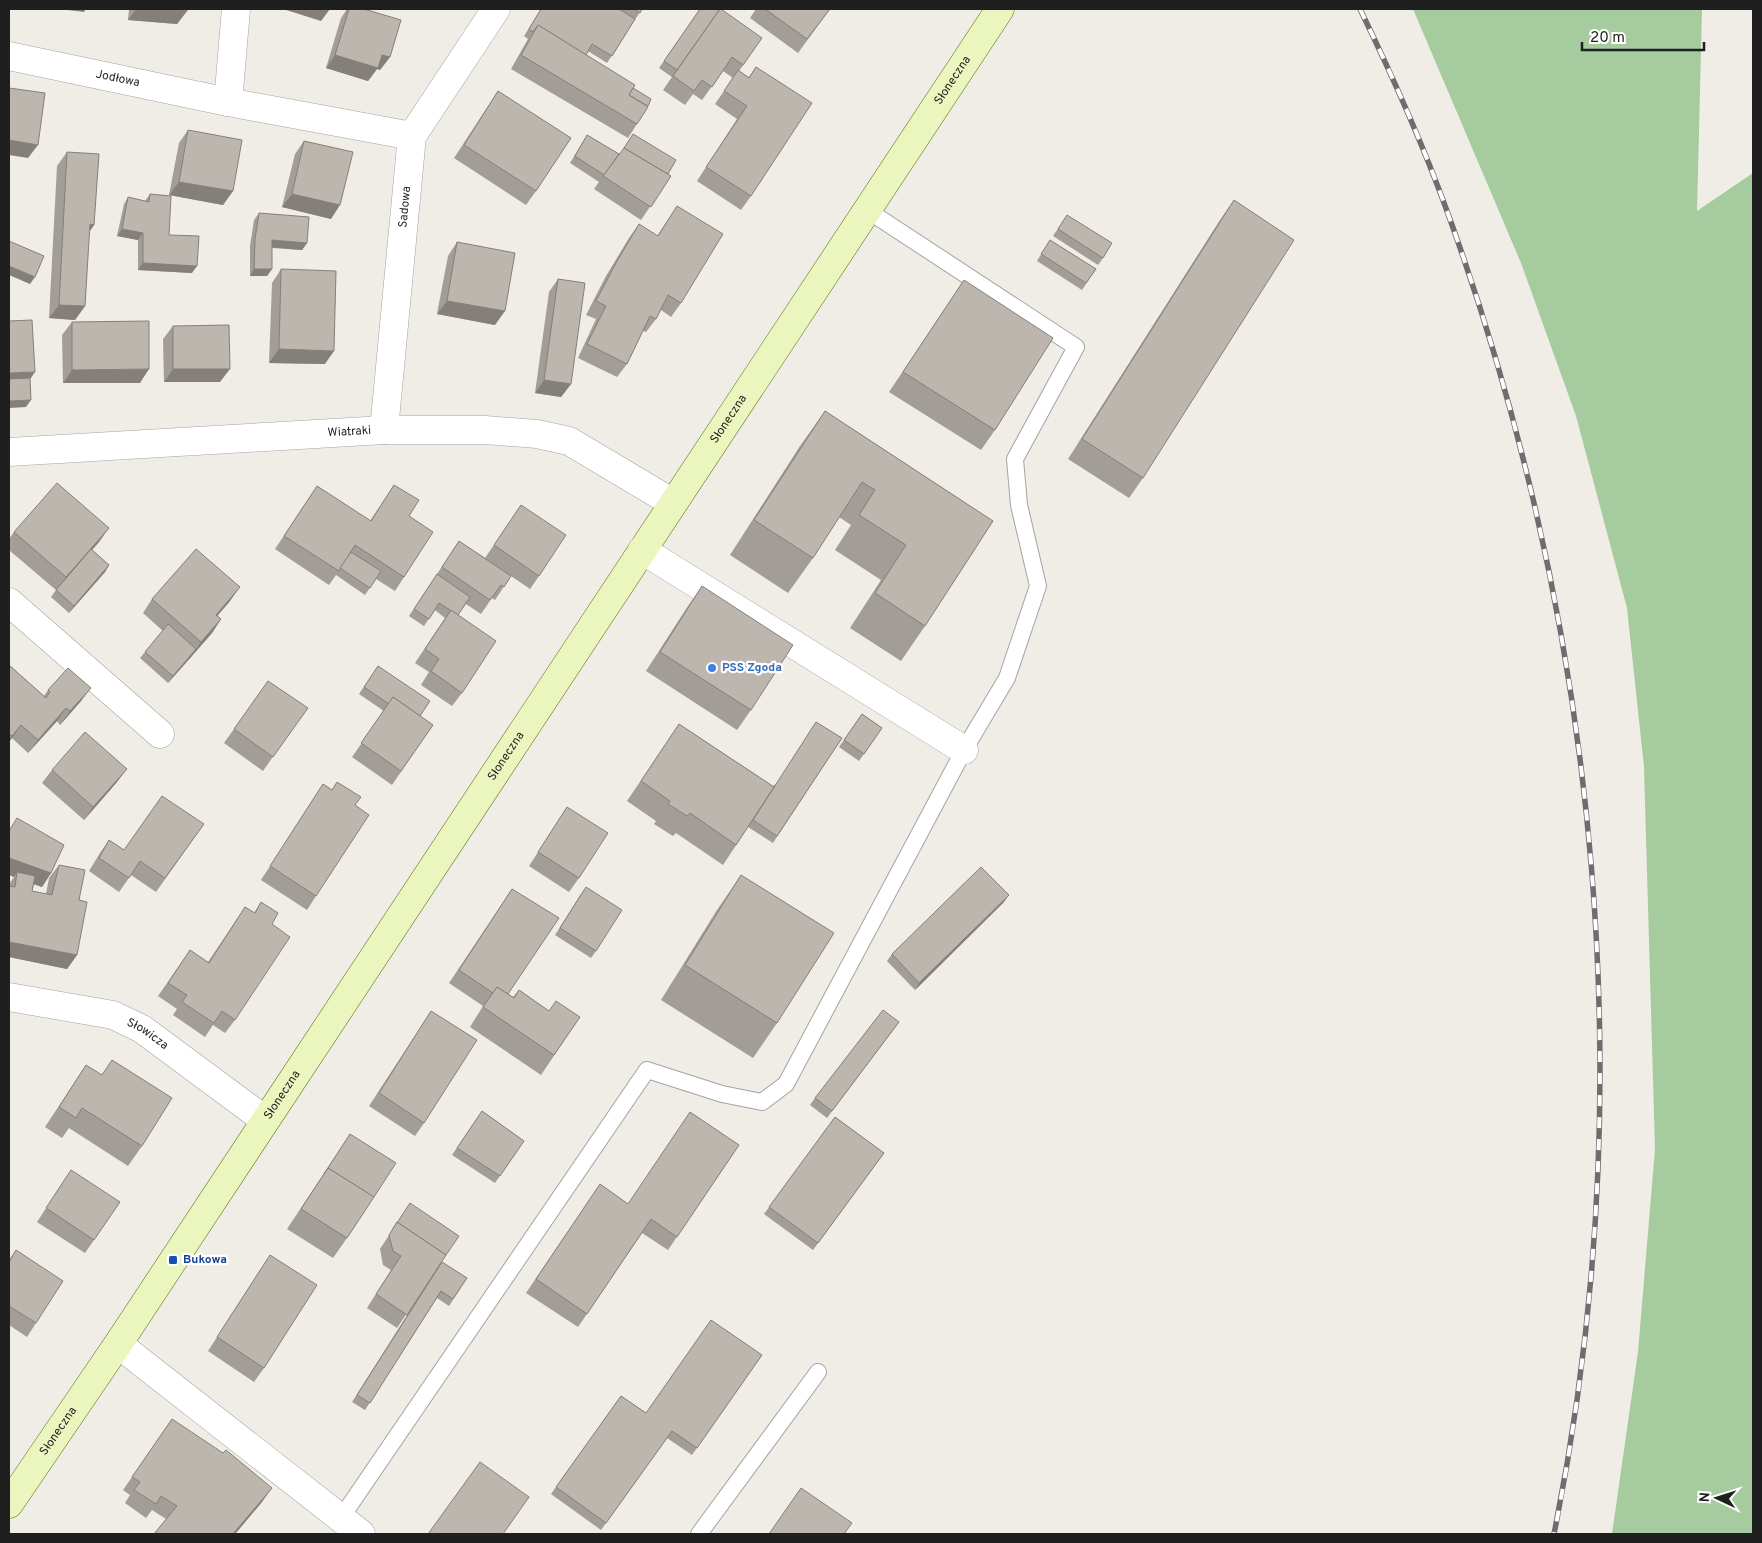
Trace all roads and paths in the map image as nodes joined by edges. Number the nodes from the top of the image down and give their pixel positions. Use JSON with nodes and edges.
{"nodes":[{"id":1,"x":236,"y":9,"type":"edge"},
{"id":2,"x":496,"y":9,"type":"edge"},
{"id":3,"x":1000,"y":9,"type":"edge"},
{"id":4,"x":9,"y":56,"type":"edge"},
{"id":5,"x":228,"y":102,"type":"junction"},
{"id":6,"x":412,"y":136,"type":"junction"},
{"id":7,"x":867,"y":210,"type":"junction"},
{"id":8,"x":384,"y":430,"type":"junction"},
{"id":9,"x":9,"y":452,"type":"edge"},
{"id":10,"x":673,"y":503,"type":"junction"},
{"id":11,"x":642,"y":550,"type":"junction"},
{"id":12,"x":9,"y":602,"type":"edge"},
{"id":13,"x":160,"y":734,"type":"dead end"},
{"id":14,"x":964,"y":750,"type":"junction"},
{"id":15,"x":9,"y":998,"type":"edge"},
{"id":16,"x":265,"y":1120,"type":"junction"},
{"id":17,"x":118,"y":1344,"type":"junction"},
{"id":18,"x":818,"y":1372,"type":"dead end"},
{"id":19,"x":9,"y":1504,"type":"edge"},
{"id":20,"x":351,"y":1526,"type":"edge"},
{"id":21,"x":699,"y":1534,"type":"edge"}],
"edges":[{"from":1,"to":5,"type":"street"},
{"from":2,"to":6,"type":"street","name":"Sadowa"},
{"from":3,"to":7,"type":"street","name":"Słoneczna"},
{"from":4,"to":5,"type":"street","name":"Jodłowa"},
{"from":5,"to":6,"type":"street","name":"Jodłowa"},
{"from":6,"to":8,"type":"street","name":"Sadowa"},
{"from":7,"to":10,"type":"street","name":"Słoneczna"},
{"from":7,"to":14,"type":"lane"},
{"from":8,"to":9,"type":"street","name":"Wiatraki"},
{"from":8,"to":10,"type":"street","name":"Wiatraki"},
{"from":10,"to":11,"type":"street","name":"Słoneczna"},
{"from":11,"to":14,"type":"street"},
{"from":11,"to":16,"type":"street","name":"Słoneczna"},
{"from":12,"to":13,"type":"street"},
{"from":14,"to":20,"type":"lane"},
{"from":15,"to":16,"type":"street","name":"Słowicza"},
{"from":16,"to":17,"type":"street","name":"Słoneczna"},
{"from":17,"to":19,"type":"street","name":"Słoneczna"},
{"from":17,"to":20,"type":"street"},
{"from":18,"to":21,"type":"lane"}]}
